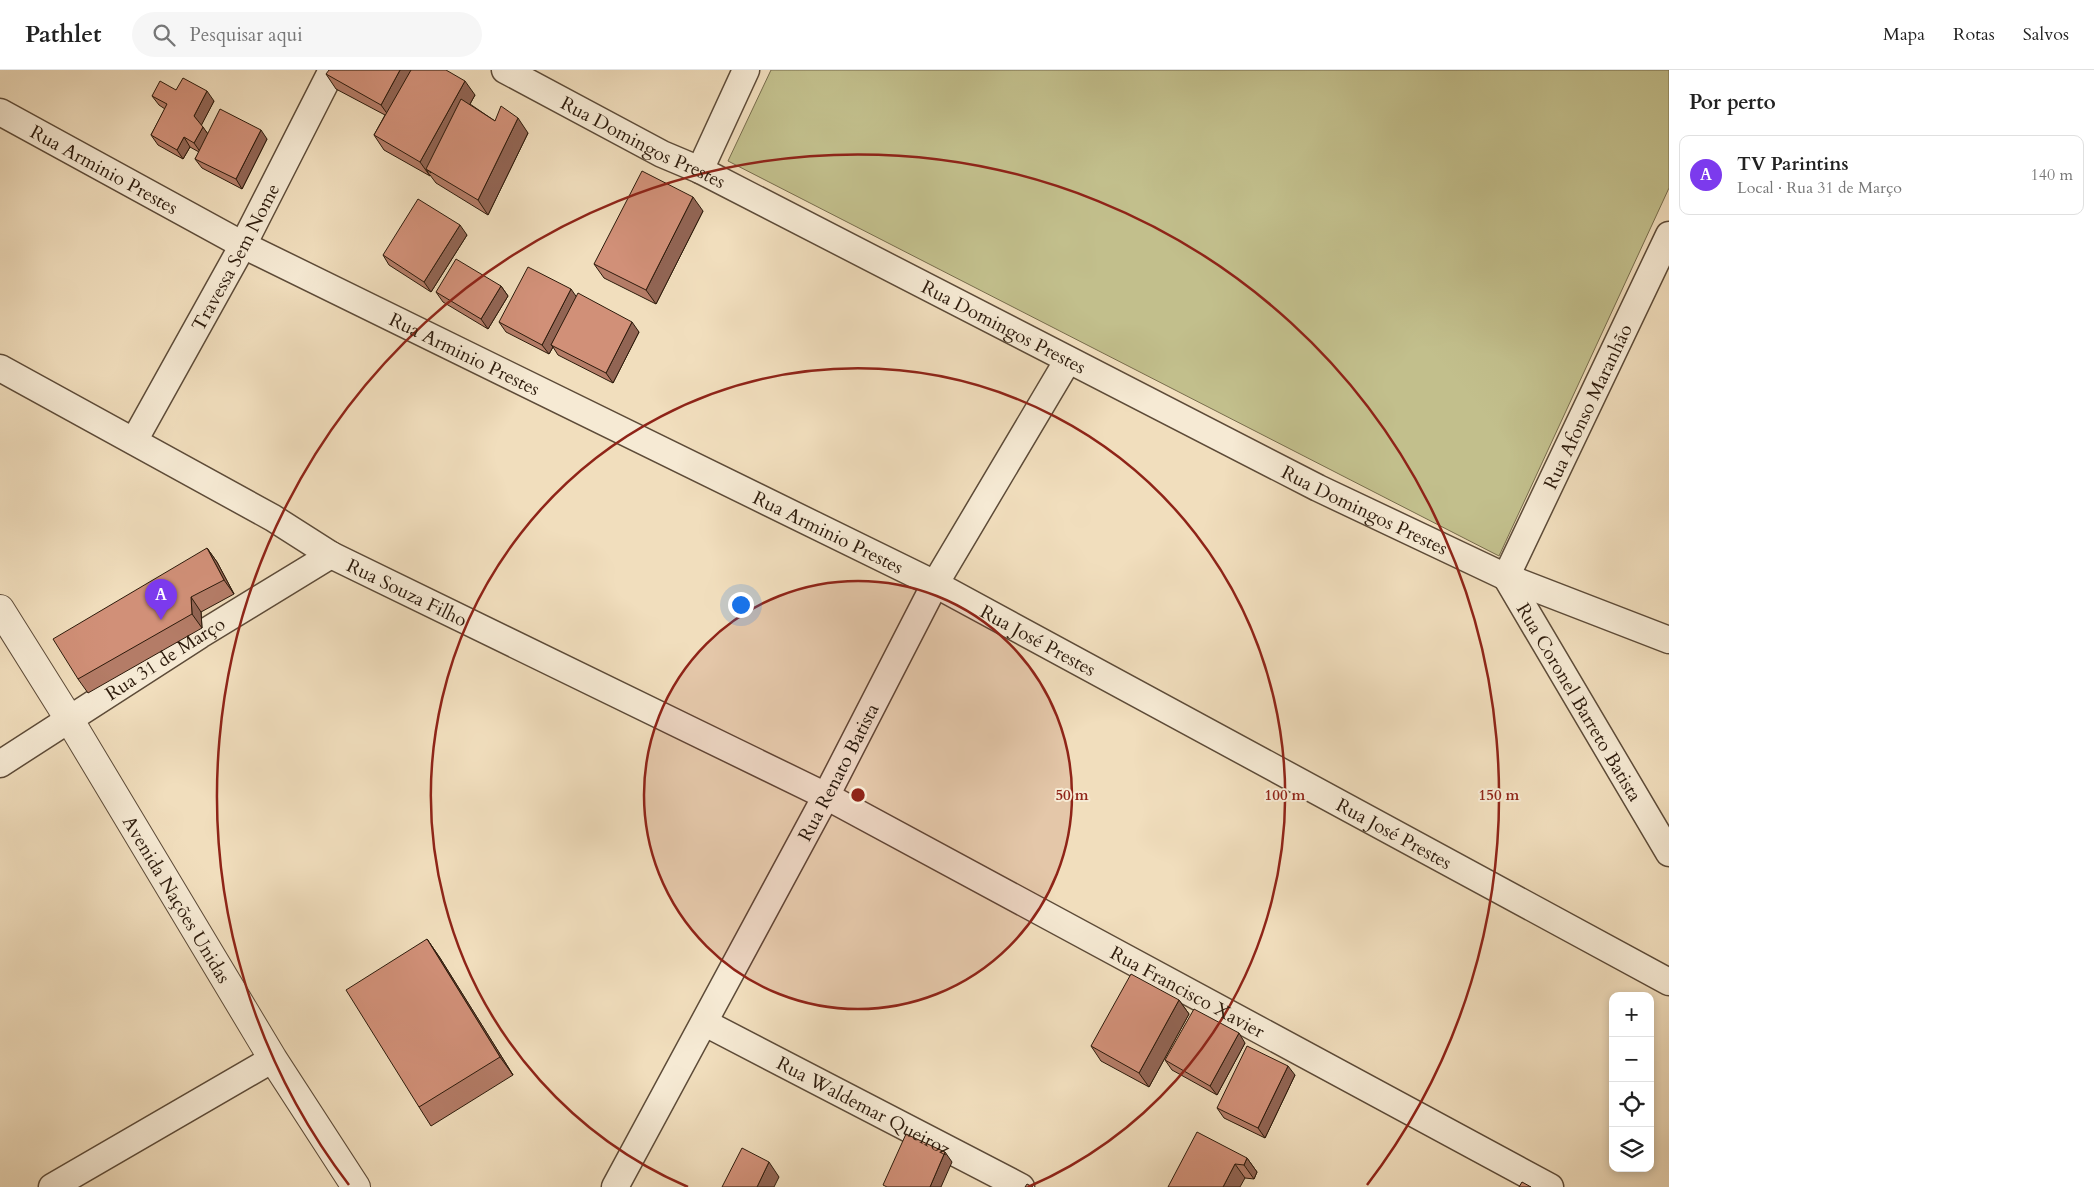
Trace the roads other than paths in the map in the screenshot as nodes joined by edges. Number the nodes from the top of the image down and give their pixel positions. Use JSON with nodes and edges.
{"nodes":[{"id":1,"x":332,"y":70,"type":"edge"},
{"id":2,"x":505,"y":70,"type":"edge"},
{"id":3,"x":746,"y":70,"type":"edge"},
{"id":4,"x":0,"y":112,"type":"edge"},
{"id":5,"x":700,"y":170,"type":"junction"},
{"id":6,"x":1669,"y":235,"type":"edge"},
{"id":7,"x":242,"y":245,"type":"junction"},
{"id":8,"x":1068,"y":360,"type":"junction"},
{"id":9,"x":0,"y":368,"type":"edge"},
{"id":10,"x":134,"y":441,"type":"junction"},
{"id":11,"x":331,"y":555,"type":"junction"},
{"id":12,"x":1506,"y":577,"type":"junction"},
{"id":13,"x":935,"y":584,"type":"junction"},
{"id":14,"x":0,"y":609,"type":"edge"},
{"id":15,"x":1669,"y":640,"type":"edge"},
{"id":16,"x":69,"y":719,"type":"junction"},
{"id":17,"x":0,"y":764,"type":"edge"},
{"id":18,"x":826,"y":796,"type":"junction"},
{"id":19,"x":1669,"y":853,"type":"edge"},
{"id":20,"x":1669,"y":982,"type":"edge"},
{"id":21,"x":705,"y":1023,"type":"junction"},
{"id":22,"x":272,"y":1059,"type":"junction"},
{"id":23,"x":52,"y":1187,"type":"edge"},
{"id":24,"x":356,"y":1187,"type":"edge"},
{"id":25,"x":614,"y":1187,"type":"edge"},
{"id":26,"x":1021,"y":1187,"type":"edge"},
{"id":27,"x":1550,"y":1187,"type":"edge"}],
"edges":[{"from":1,"to":7,"type":"street","name":"Travessa Sem Nome"},
{"from":2,"to":5,"type":"street","name":"Rua Domingos Prestes"},
{"from":3,"to":5,"type":"street"},
{"from":4,"to":7,"type":"street","name":"Rua Arminio Prestes"},
{"from":5,"to":8,"type":"street","name":"Rua Domingos Prestes"},
{"from":6,"to":12,"type":"street","name":"Rua Afonso Maranhão"},
{"from":7,"to":10,"type":"street","name":"Travessa Sem Nome"},
{"from":7,"to":13,"type":"street","name":"Rua Arminio Prestes"},
{"from":8,"to":12,"type":"street","name":"Rua Domingos Prestes"},
{"from":8,"to":13,"type":"street","name":"Rua Renato Batista"},
{"from":9,"to":10,"type":"street","name":"Rua Souza Filho"},
{"from":10,"to":11,"type":"street","name":"Rua Souza Filho"},
{"from":11,"to":16,"type":"street","name":"Rua 31 de Março"},
{"from":11,"to":18,"type":"street","name":"Rua Souza Filho"},
{"from":12,"to":15,"type":"street","name":"Rua Domingos Prestes"},
{"from":12,"to":19,"type":"street","name":"Rua Coronel Barreto Batista"},
{"from":13,"to":18,"type":"street","name":"Rua Renato Batista"},
{"from":13,"to":20,"type":"street","name":"Rua José Prestes"},
{"from":14,"to":16,"type":"street","name":"Avenida Nações Unidas"},
{"from":16,"to":17,"type":"street","name":"Rua 31 de Março"},
{"from":16,"to":22,"type":"street","name":"Avenida Nações Unidas"},
{"from":18,"to":21,"type":"street","name":"Rua Renato Batista"},
{"from":18,"to":27,"type":"street","name":"Rua Francisco Xavier"},
{"from":21,"to":25,"type":"street","name":"Rua Renato Batista"},
{"from":21,"to":26,"type":"street","name":"Rua Waldemar Queiroz"},
{"from":22,"to":23,"type":"street"},
{"from":22,"to":24,"type":"street","name":"Avenida Nações Unidas"}]}
